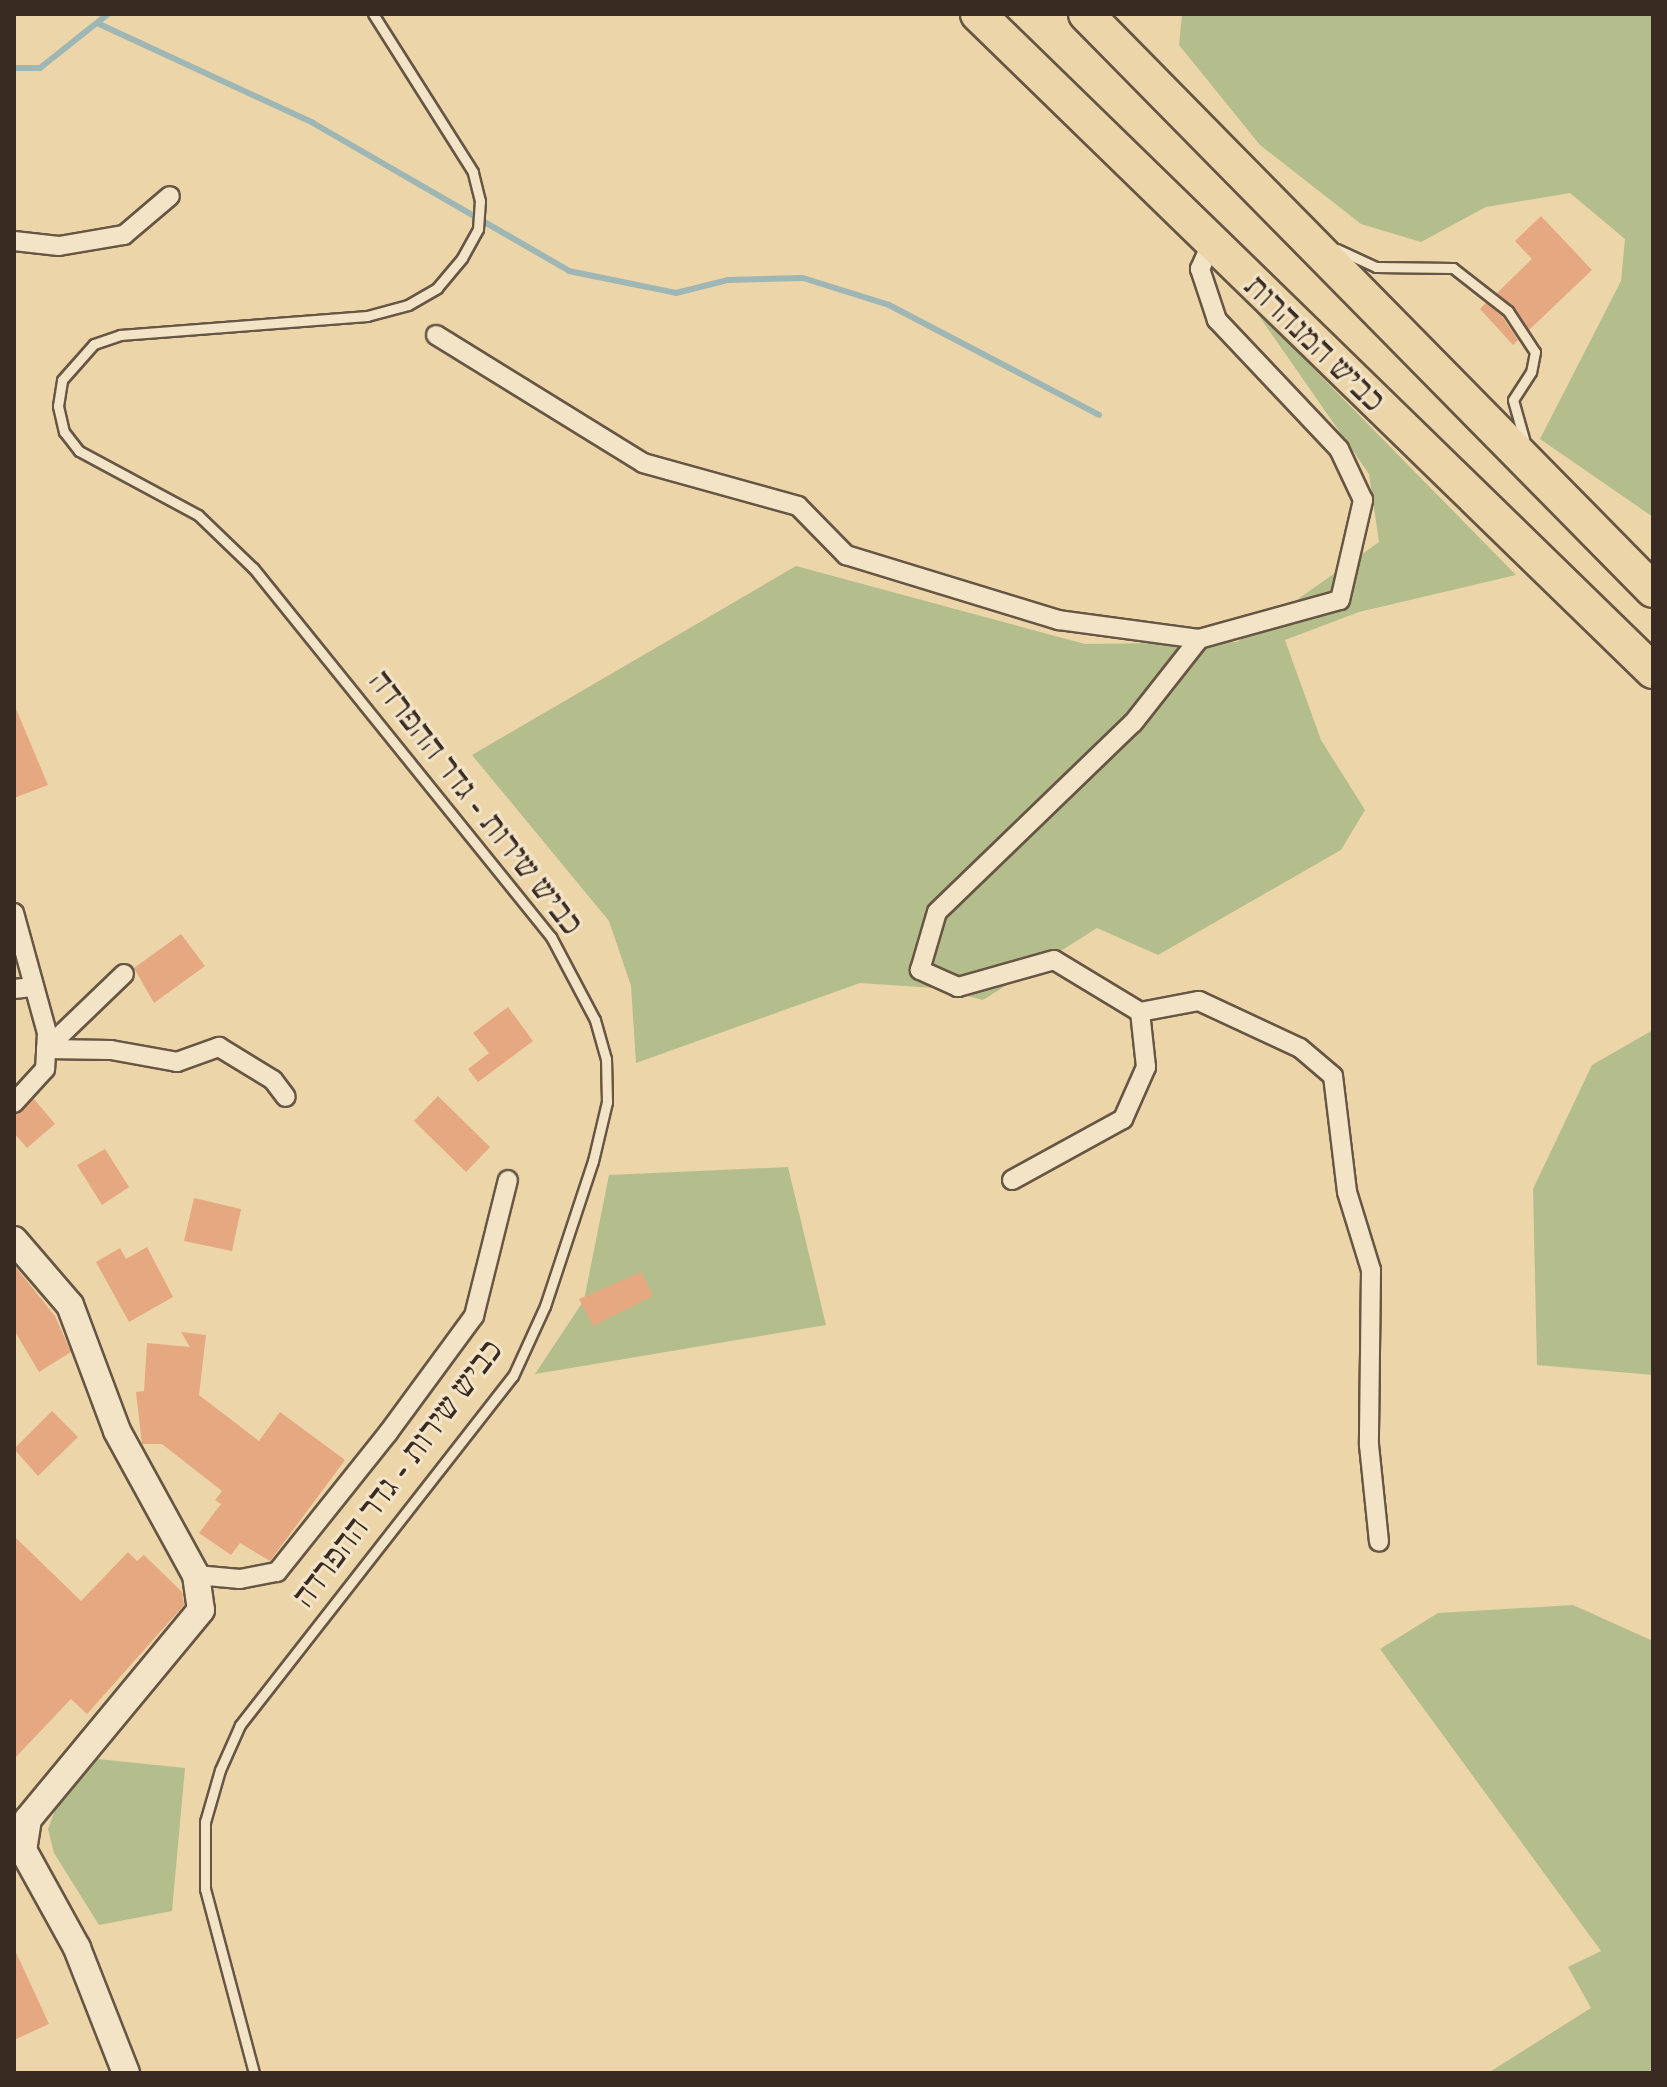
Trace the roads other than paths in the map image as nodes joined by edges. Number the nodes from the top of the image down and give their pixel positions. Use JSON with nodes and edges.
{"nodes":[{"id":1,"x":373,"y":14,"type":"edge"},
{"id":2,"x":978,"y":14,"type":"edge"},
{"id":3,"x":1086,"y":14,"type":"edge"},
{"id":4,"x":170,"y":196,"type":"dead end"},
{"id":5,"x":1275,"y":210,"type":"junction"},
{"id":6,"x":14,"y":241,"type":"edge"},
{"id":7,"x":1211,"y":244,"type":"junction"},
{"id":8,"x":436,"y":335,"type":"dead end"},
{"id":9,"x":1561,"y":500,"type":"junction"},
{"id":10,"x":1653,"y":590,"type":"edge"},
{"id":11,"x":1199,"y":639,"type":"junction"},
{"id":12,"x":1653,"y":671,"type":"edge"},
{"id":13,"x":14,"y":913,"type":"edge"},
{"id":14,"x":124,"y":974,"type":"dead end"},
{"id":15,"x":34,"y":987,"type":"junction"},
{"id":16,"x":14,"y":989,"type":"edge"},
{"id":17,"x":1140,"y":1012,"type":"junction"},
{"id":18,"x":46,"y":1049,"type":"junction"},
{"id":19,"x":286,"y":1097,"type":"dead end"},
{"id":20,"x":14,"y":1103,"type":"edge"},
{"id":21,"x":508,"y":1180,"type":"dead end"},
{"id":22,"x":1012,"y":1180,"type":"dead end"},
{"id":23,"x":14,"y":1240,"type":"edge"},
{"id":24,"x":1379,"y":1541,"type":"dead end"},
{"id":25,"x":196,"y":1575,"type":"junction"},
{"id":26,"x":21,"y":1823,"type":"edge"},
{"id":27,"x":126,"y":2073,"type":"edge"},
{"id":28,"x":254,"y":2073,"type":"edge"}],
"edges":[{"from":1,"to":28,"type":"lane","name":"כביש שירות - גדר ההפרדה"},
{"from":2,"to":7,"type":"highway","name":"כביש המנהרות"},
{"from":3,"to":5,"type":"highway","name":"כביש המנהרות"},
{"from":4,"to":6,"type":"street"},
{"from":5,"to":9,"type":"highway","name":"כביש המנהרות"},
{"from":5,"to":9,"type":"lane"},
{"from":7,"to":11,"type":"street"},
{"from":7,"to":12,"type":"highway","name":"כביש המנהרות"},
{"from":8,"to":11,"type":"street"},
{"from":9,"to":10,"type":"highway","name":"כביש המנהרות"},
{"from":11,"to":17,"type":"street"},
{"from":13,"to":15,"type":"street"},
{"from":14,"to":18,"type":"street"},
{"from":15,"to":16,"type":"street"},
{"from":15,"to":18,"type":"street"},
{"from":17,"to":22,"type":"street"},
{"from":17,"to":24,"type":"street"},
{"from":18,"to":19,"type":"street"},
{"from":18,"to":20,"type":"street"},
{"from":21,"to":25,"type":"street"},
{"from":23,"to":25,"type":"street"},
{"from":25,"to":26,"type":"street"},
{"from":26,"to":27,"type":"street"}]}
